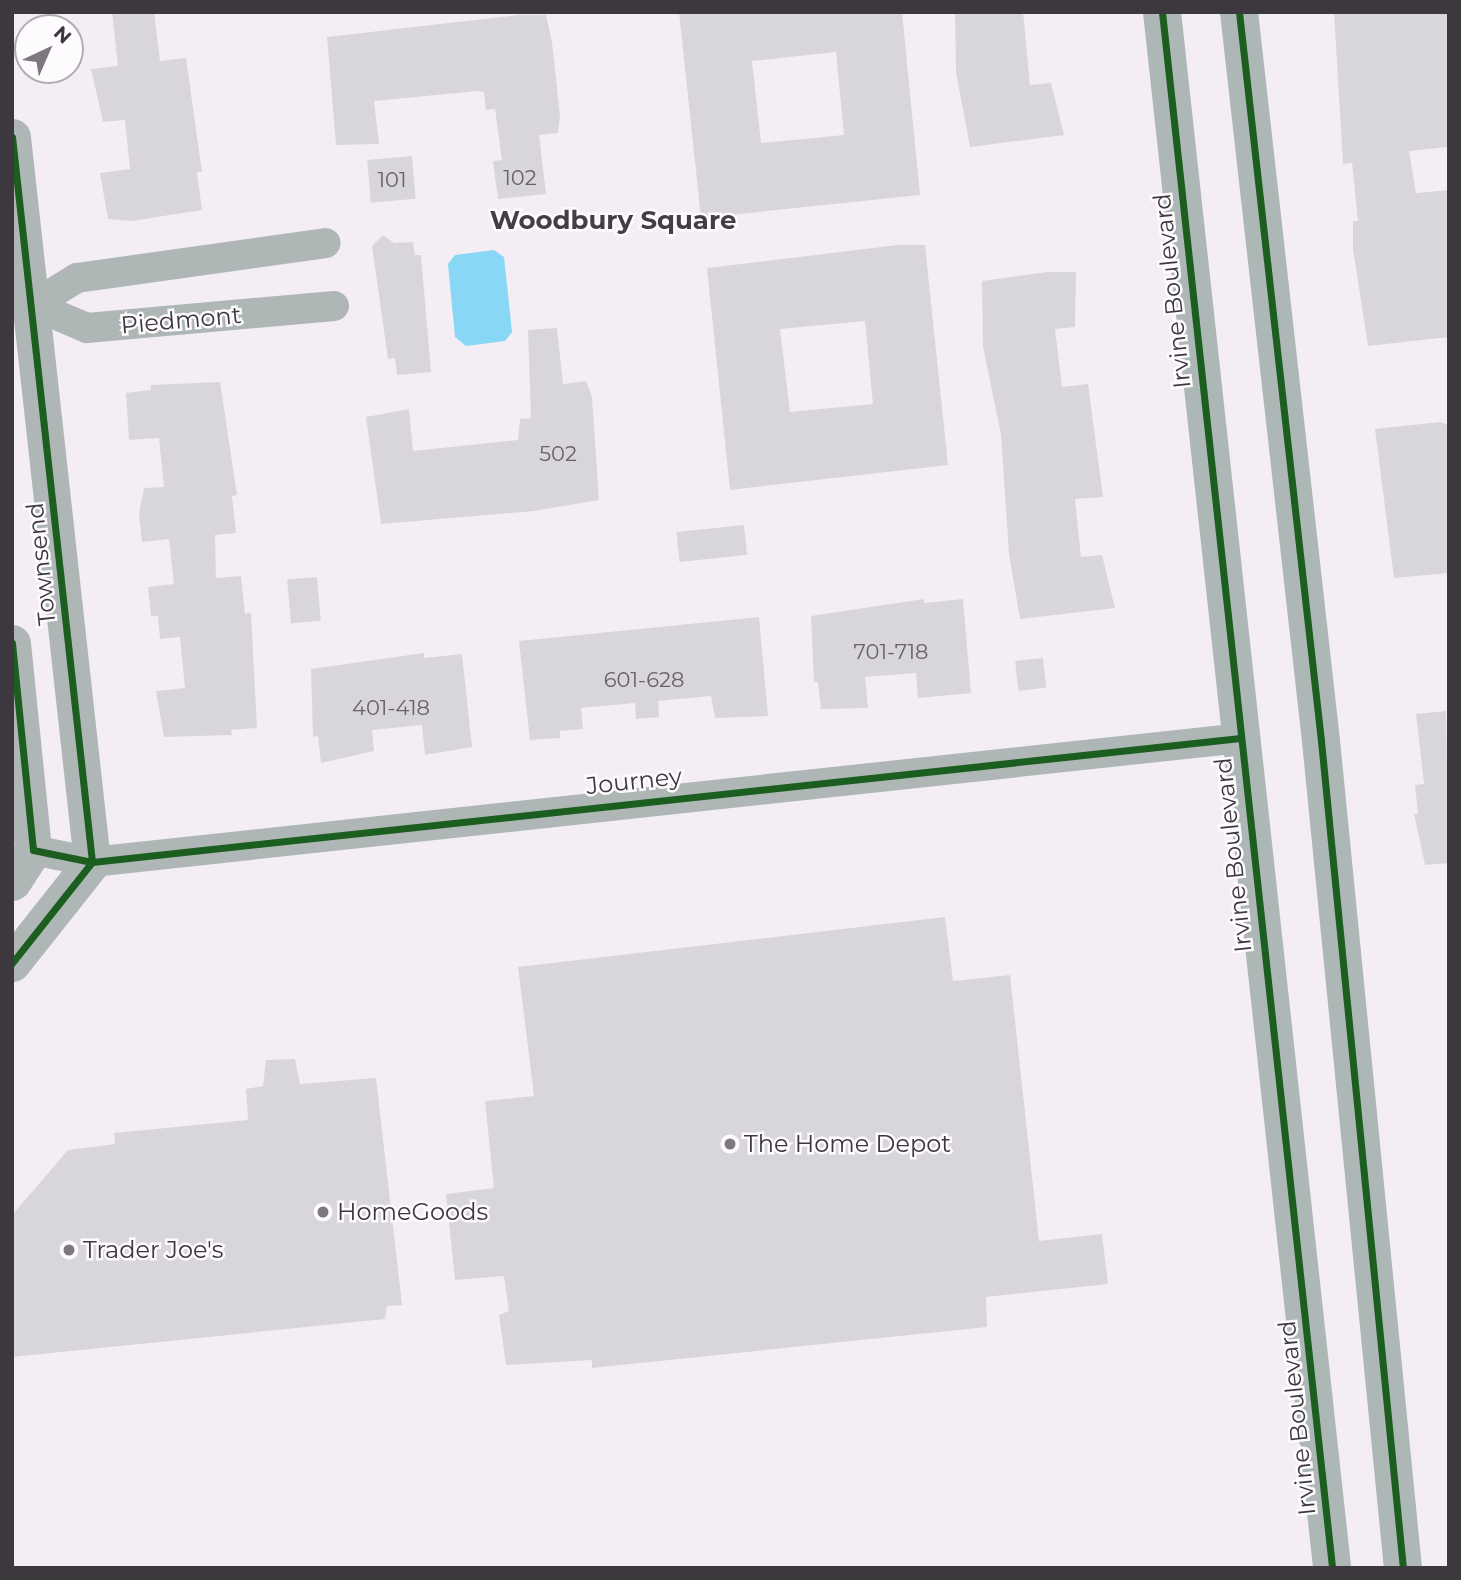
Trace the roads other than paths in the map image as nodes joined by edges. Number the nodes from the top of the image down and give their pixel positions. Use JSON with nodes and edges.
{"nodes":[{"id":1,"x":1162,"y":12,"type":"edge"},
{"id":2,"x":1239,"y":12,"type":"edge"},
{"id":3,"x":12,"y":137,"type":"edge"},
{"id":4,"x":326,"y":243,"type":"dead end"},
{"id":5,"x":22,"y":306,"type":"edge"},
{"id":6,"x":334,"y":306,"type":"dead end"},
{"id":7,"x":12,"y":643,"type":"edge"},
{"id":8,"x":1240,"y":738,"type":"junction"},
{"id":9,"x":33,"y":850,"type":"junction"},
{"id":10,"x":92,"y":862,"type":"junction"},
{"id":11,"x":12,"y":882,"type":"edge"},
{"id":12,"x":12,"y":963,"type":"edge"},
{"id":13,"x":1332,"y":1568,"type":"edge"},
{"id":14,"x":1403,"y":1568,"type":"edge"}],
"edges":[{"from":1,"to":8,"type":"main road","name":"Irvine Boulevard"},
{"from":2,"to":14,"type":"main road"},
{"from":3,"to":5,"type":"street","name":"Townsend"},
{"from":4,"to":5,"type":"street"},
{"from":5,"to":6,"type":"street","name":"Piedmont"},
{"from":5,"to":10,"type":"street","name":"Townsend"},
{"from":7,"to":9,"type":"street","name":"Townsend"},
{"from":8,"to":10,"type":"street","name":"Journey"},
{"from":8,"to":13,"type":"main road","name":"Irvine Boulevard"},
{"from":9,"to":10,"type":"street","name":"Journey"},
{"from":9,"to":11,"type":"street"},
{"from":10,"to":12,"type":"street"}]}
